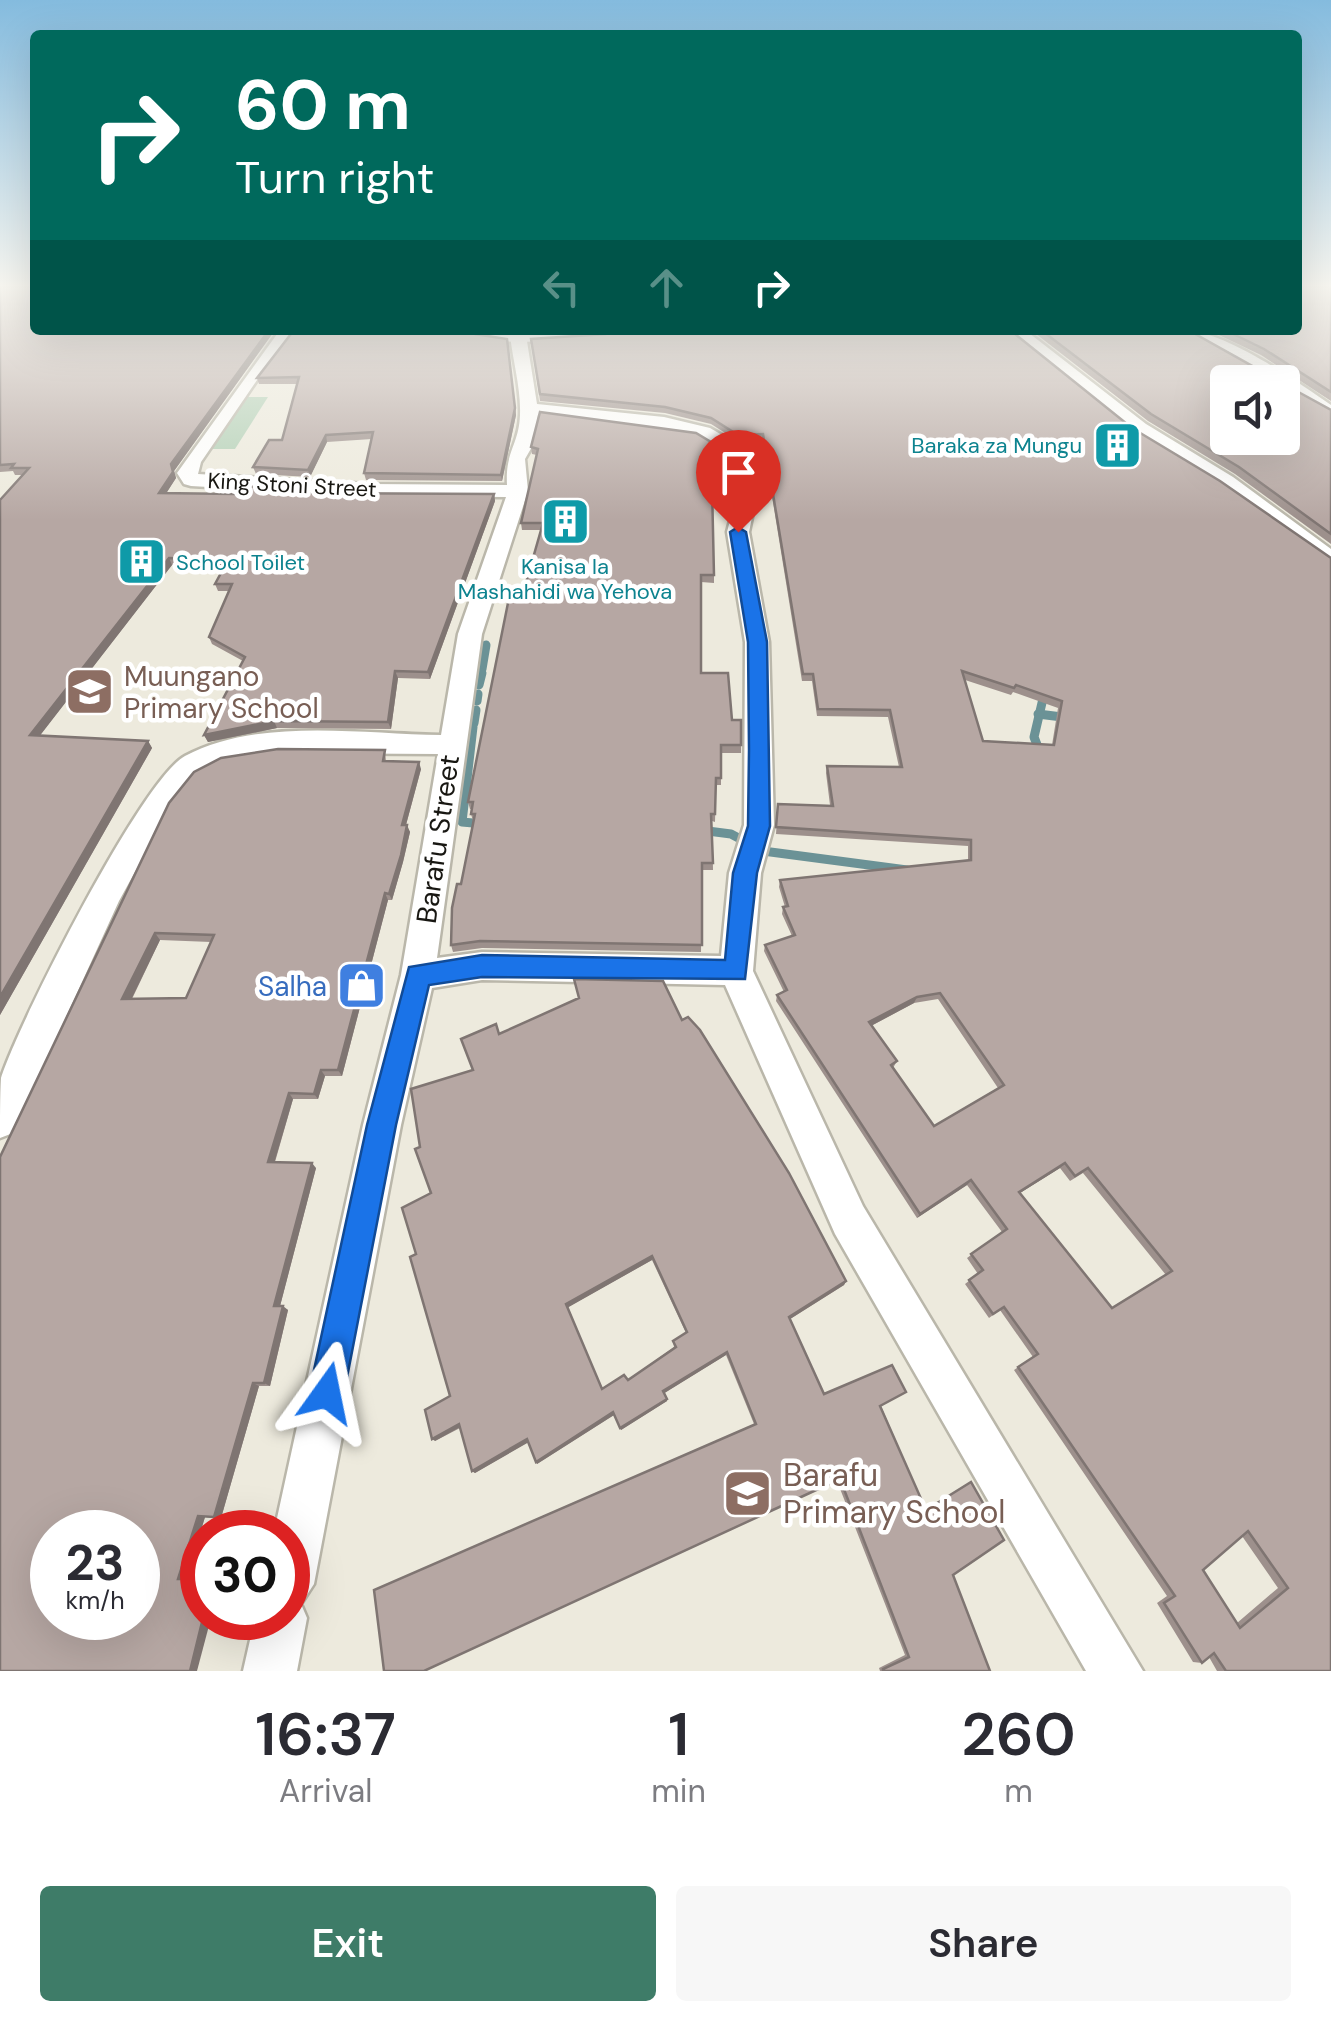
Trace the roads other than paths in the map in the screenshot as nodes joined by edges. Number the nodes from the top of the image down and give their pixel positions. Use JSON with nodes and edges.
{"nodes":[{"id":1,"x":260,"y":364,"type":"edge"},
{"id":2,"x":520,"y":364,"type":"edge"},
{"id":3,"x":1058,"y":364,"type":"edge"},
{"id":4,"x":1252,"y":364,"type":"edge"},
{"id":5,"x":530,"y":409,"type":"junction"},
{"id":6,"x":1331,"y":413,"type":"edge"},
{"id":7,"x":518,"y":491,"type":"junction"},
{"id":8,"x":1331,"y":560,"type":"edge"},
{"id":9,"x":451,"y":746,"type":"junction"},
{"id":10,"x":736,"y":971,"type":"junction"},
{"id":11,"x":418,"y":975,"type":"junction"},
{"id":12,"x":0,"y":1120,"type":"edge"},
{"id":13,"x":303,"y":1510,"type":"edge"},
{"id":14,"x":276,"y":1640,"type":"edge"},
{"id":15,"x":270,"y":1671,"type":"edge"},
{"id":16,"x":1116,"y":1671,"type":"edge"}],
"edges":[{"from":1,"to":7,"type":"street","name":"King Stoni Street"},
{"from":2,"to":5,"type":"street","name":"Barafu Street"},
{"from":3,"to":8,"type":"street"},
{"from":4,"to":6,"type":"street"},
{"from":5,"to":7,"type":"street","name":"Barafu Street"},
{"from":5,"to":10,"type":"street"},
{"from":7,"to":9,"type":"street","name":"Barafu Street"},
{"from":9,"to":11,"type":"street","name":"Barafu Street"},
{"from":9,"to":12,"type":"street"},
{"from":10,"to":11,"type":"street"},
{"from":10,"to":16,"type":"street"},
{"from":11,"to":13,"type":"street","name":"Barafu Street"},
{"from":14,"to":15,"type":"street"}]}
